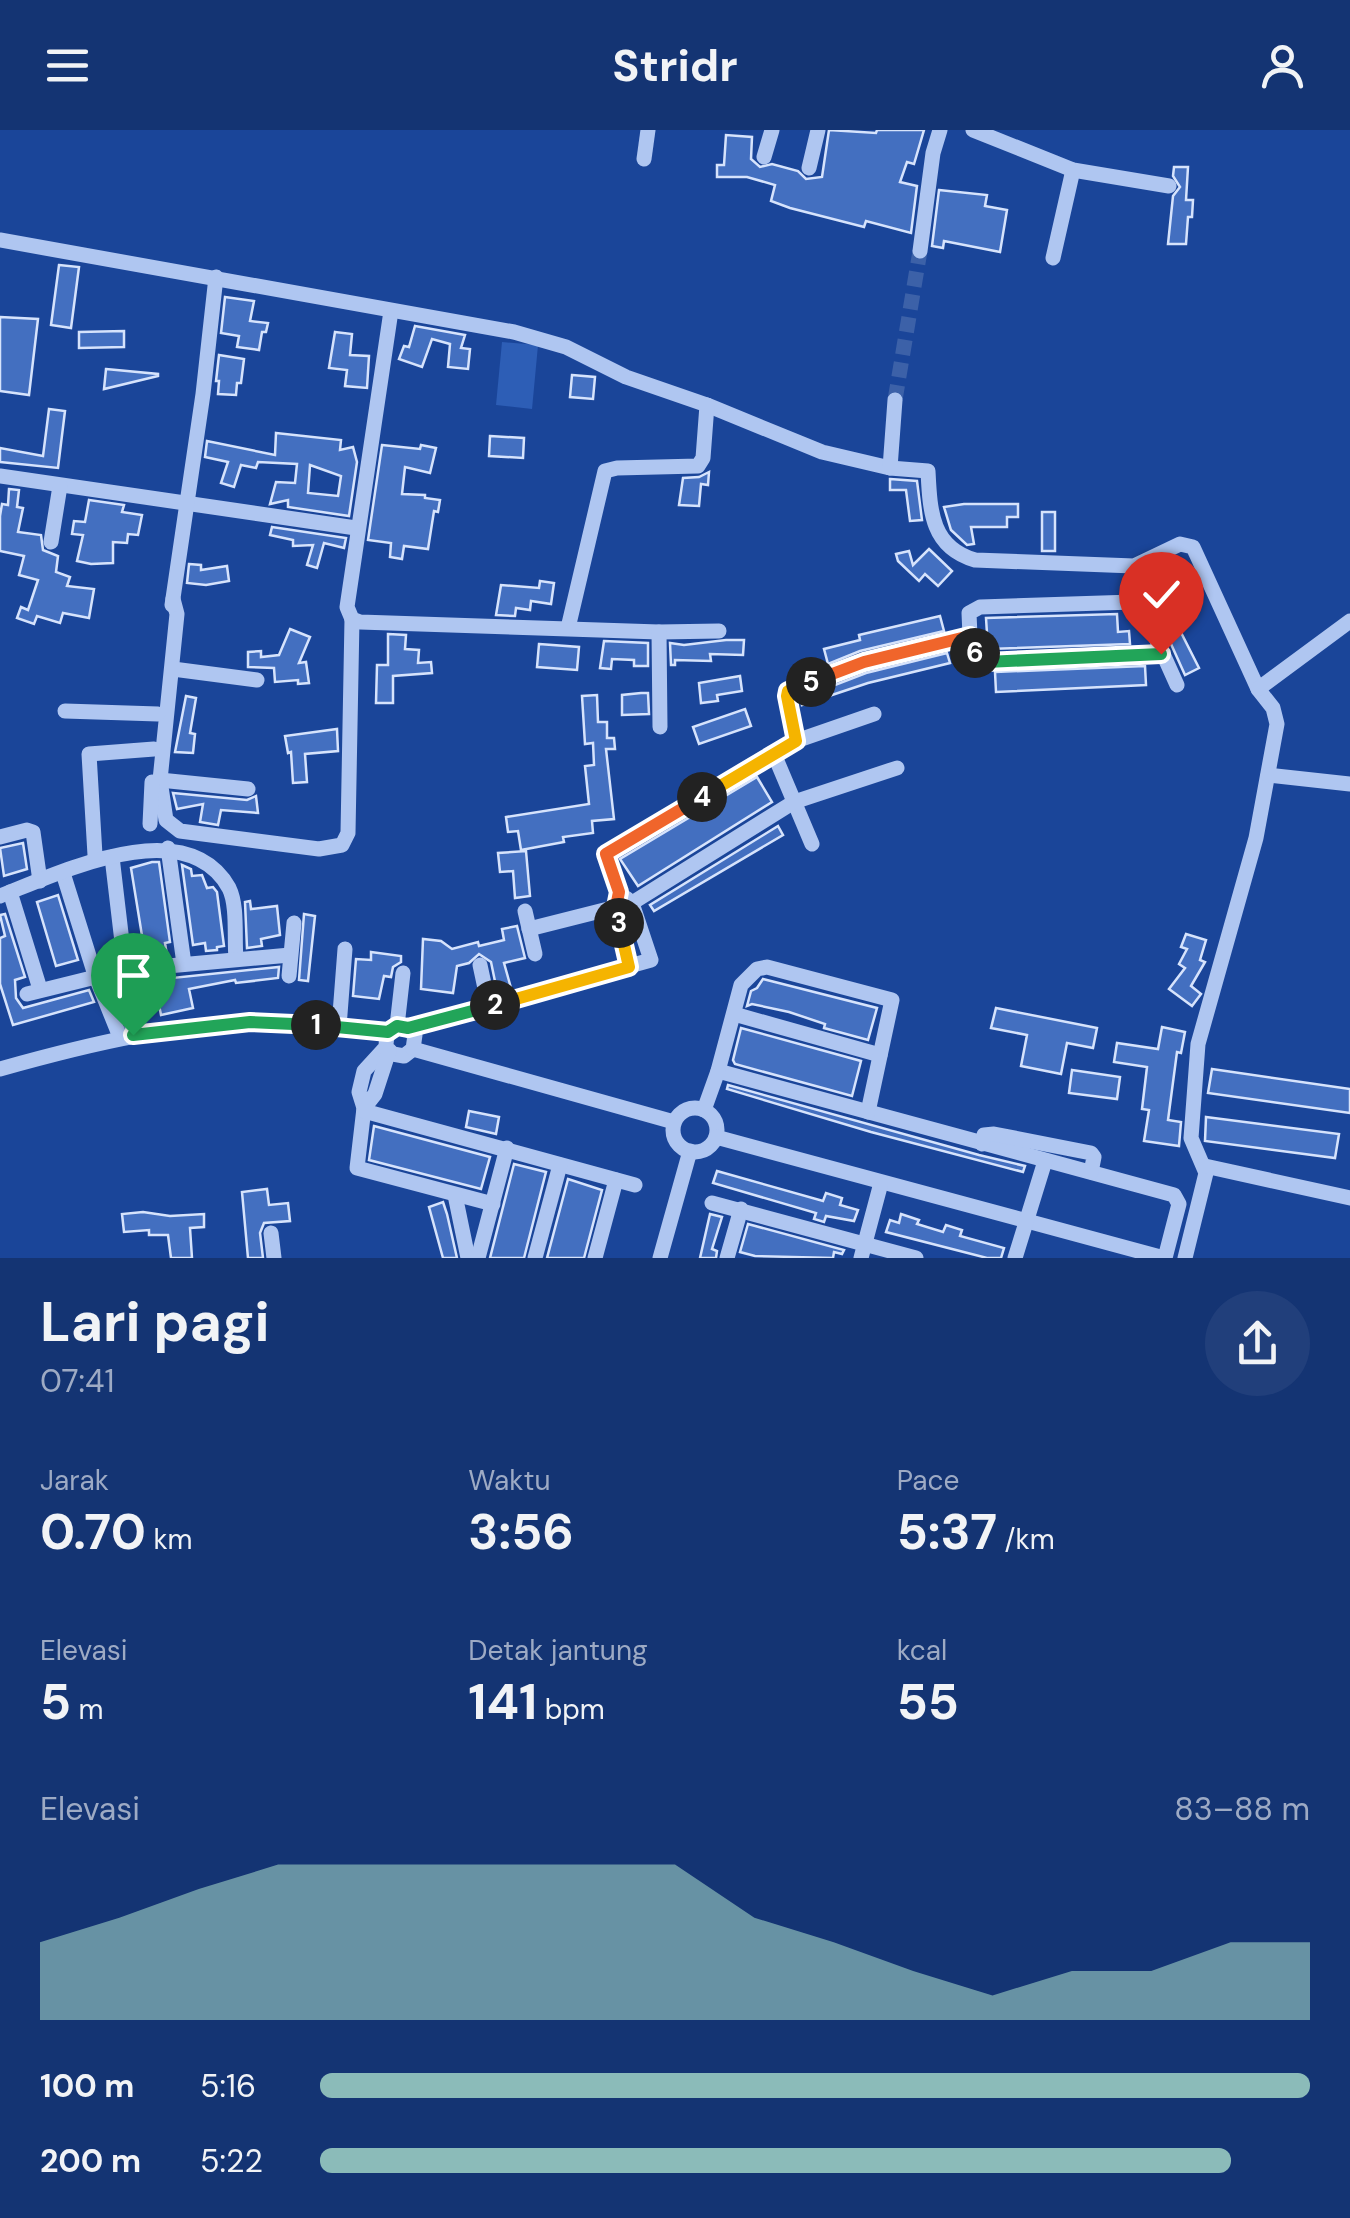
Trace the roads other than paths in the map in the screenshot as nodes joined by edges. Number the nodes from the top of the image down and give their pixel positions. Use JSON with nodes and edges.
{"nodes":[{"id":1,"x":648,"y":130,"type":"edge"},
{"id":2,"x":772,"y":130,"type":"edge"},
{"id":3,"x":818,"y":130,"type":"edge"},
{"id":4,"x":940,"y":130,"type":"edge"},
{"id":5,"x":973,"y":130,"type":"edge"},
{"id":6,"x":764,"y":157,"type":"dead end"},
{"id":7,"x":644,"y":160,"type":"dead end"},
{"id":8,"x":809,"y":168,"type":"dead end"},
{"id":9,"x":1074,"y":170,"type":"junction"},
{"id":10,"x":1169,"y":186,"type":"dead end"},
{"id":11,"x":0,"y":240,"type":"edge"},
{"id":12,"x":920,"y":251,"type":"tunnel mouth"},
{"id":13,"x":1053,"y":258,"type":"dead end"},
{"id":14,"x":216,"y":277,"type":"junction"},
{"id":15,"x":391,"y":311,"type":"junction"},
{"id":16,"x":895,"y":400,"type":"tunnel mouth"},
{"id":17,"x":707,"y":405,"type":"junction"},
{"id":18,"x":890,"y":468,"type":"junction"},
{"id":19,"x":0,"y":476,"type":"edge"},
{"id":20,"x":60,"y":486,"type":"junction"},
{"id":21,"x":188,"y":505,"type":"junction"},
{"id":22,"x":356,"y":528,"type":"junction"},
{"id":23,"x":52,"y":542,"type":"dead end"},
{"id":24,"x":173,"y":599,"type":"junction"},
{"id":25,"x":352,"y":618,"type":"junction"},
{"id":26,"x":1350,"y":621,"type":"edge"},
{"id":27,"x":568,"y":628,"type":"junction"},
{"id":28,"x":719,"y":631,"type":"dead end"},
{"id":29,"x":659,"y":632,"type":"junction"},
{"id":30,"x":970,"y":636,"type":"junction"},
{"id":31,"x":1161,"y":654,"type":"junction"},
{"id":32,"x":173,"y":669,"type":"junction"},
{"id":33,"x":257,"y":680,"type":"dead end"},
{"id":34,"x":1176,"y":685,"type":"dead end"},
{"id":35,"x":1258,"y":690,"type":"junction"},
{"id":36,"x":65,"y":711,"type":"dead end"},
{"id":37,"x":158,"y":714,"type":"junction"},
{"id":38,"x":874,"y":714,"type":"dead end"},
{"id":39,"x":660,"y":727,"type":"dead end"},
{"id":40,"x":796,"y":741,"type":"junction"},
{"id":41,"x":154,"y":749,"type":"junction"},
{"id":42,"x":774,"y":754,"type":"junction"},
{"id":43,"x":896,"y":768,"type":"dead end"},
{"id":44,"x":1268,"y":775,"type":"junction"},
{"id":45,"x":160,"y":780,"type":"junction"},
{"id":46,"x":1350,"y":784,"type":"edge"},
{"id":47,"x":248,"y":788,"type":"dead end"},
{"id":48,"x":794,"y":802,"type":"junction"},
{"id":49,"x":150,"y":824,"type":"dead end"},
{"id":50,"x":0,"y":837,"type":"edge"},
{"id":51,"x":812,"y":844,"type":"dead end"},
{"id":52,"x":168,"y":848,"type":"junction"},
{"id":53,"x":103,"y":856,"type":"junction"},
{"id":54,"x":63,"y":873,"type":"junction"},
{"id":55,"x":40,"y":880,"type":"junction"},
{"id":56,"x":5,"y":894,"type":"edge"},
{"id":57,"x":622,"y":901,"type":"junction"},
{"id":58,"x":525,"y":911,"type":"dead end"},
{"id":59,"x":294,"y":923,"type":"dead end"},
{"id":60,"x":529,"y":929,"type":"junction"},
{"id":61,"x":345,"y":949,"type":"dead end"},
{"id":62,"x":535,"y":954,"type":"dead end"},
{"id":63,"x":290,"y":955,"type":"junction"},
{"id":64,"x":236,"y":958,"type":"junction"},
{"id":65,"x":184,"y":964,"type":"junction"},
{"id":66,"x":480,"y":965,"type":"dead end"},
{"id":67,"x":629,"y":967,"type":"junction"},
{"id":68,"x":124,"y":970,"type":"junction"},
{"id":69,"x":403,"y":973,"type":"dead end"},
{"id":70,"x":95,"y":975,"type":"junction"},
{"id":71,"x":289,"y":976,"type":"dead end"},
{"id":72,"x":489,"y":1006,"type":"junction"},
{"id":73,"x":734,"y":1014,"type":"junction"},
{"id":74,"x":339,"y":1027,"type":"junction"},
{"id":75,"x":126,"y":1036,"type":"junction"},
{"id":76,"x":394,"y":1037,"type":"junction"},
{"id":77,"x":414,"y":1049,"type":"junction"},
{"id":78,"x":880,"y":1055,"type":"junction"},
{"id":79,"x":1,"y":1066,"type":"edge"},
{"id":80,"x":718,"y":1071,"type":"junction"},
{"id":81,"x":364,"y":1109,"type":"junction"},
{"id":82,"x":704,"y":1110,"type":"junction"},
{"id":83,"x":868,"y":1112,"type":"junction"},
{"id":84,"x":674,"y":1122,"type":"junction"},
{"id":85,"x":716,"y":1137,"type":"junction"},
{"id":86,"x":982,"y":1144,"type":"junction"},
{"id":87,"x":507,"y":1148,"type":"junction"},
{"id":88,"x":690,"y":1151,"type":"junction"},
{"id":89,"x":1045,"y":1161,"type":"junction"},
{"id":90,"x":560,"y":1165,"type":"junction"},
{"id":91,"x":1205,"y":1166,"type":"junction"},
{"id":92,"x":1091,"y":1172,"type":"junction"},
{"id":93,"x":616,"y":1180,"type":"junction"},
{"id":94,"x":880,"y":1183,"type":"junction"},
{"id":95,"x":635,"y":1184,"type":"dead end"},
{"id":96,"x":455,"y":1195,"type":"junction"},
{"id":97,"x":1350,"y":1198,"type":"edge"},
{"id":98,"x":712,"y":1203,"type":"dead end"},
{"id":99,"x":493,"y":1204,"type":"junction"},
{"id":100,"x":741,"y":1210,"type":"junction"},
{"id":101,"x":1026,"y":1220,"type":"junction"},
{"id":102,"x":271,"y":1232,"type":"dead end"},
{"id":103,"x":863,"y":1250,"type":"edge"},
{"id":104,"x":274,"y":1258,"type":"edge"},
{"id":105,"x":468,"y":1258,"type":"edge"},
{"id":106,"x":478,"y":1258,"type":"edge"},
{"id":107,"x":535,"y":1258,"type":"edge"},
{"id":108,"x":595,"y":1258,"type":"edge"},
{"id":109,"x":660,"y":1258,"type":"edge"},
{"id":110,"x":727,"y":1258,"type":"edge"},
{"id":111,"x":916,"y":1258,"type":"edge"},
{"id":112,"x":1015,"y":1258,"type":"edge"},
{"id":113,"x":1164,"y":1258,"type":"edge"},
{"id":114,"x":1185,"y":1258,"type":"edge"}],
"edges":[{"from":1,"to":7,"type":"street"},
{"from":2,"to":6,"type":"street"},
{"from":3,"to":8,"type":"street"},
{"from":4,"to":12,"type":"street"},
{"from":5,"to":9,"type":"street"},
{"from":9,"to":10,"type":"street"},
{"from":9,"to":13,"type":"street"},
{"from":11,"to":14,"type":"street"},
{"from":14,"to":15,"type":"street"},
{"from":14,"to":21,"type":"street"},
{"from":15,"to":17,"type":"street"},
{"from":15,"to":22,"type":"street"},
{"from":16,"to":18,"type":"street"},
{"from":17,"to":18,"type":"street"},
{"from":17,"to":27,"type":"street"},
{"from":18,"to":35,"type":"street"},
{"from":19,"to":20,"type":"street"},
{"from":20,"to":21,"type":"street"},
{"from":20,"to":23,"type":"street"},
{"from":21,"to":22,"type":"street"},
{"from":21,"to":24,"type":"street"},
{"from":22,"to":25,"type":"street"},
{"from":24,"to":32,"type":"street"},
{"from":24,"to":37,"type":"street"},
{"from":25,"to":27,"type":"street"},
{"from":25,"to":45,"type":"street"},
{"from":26,"to":35,"type":"street"},
{"from":27,"to":29,"type":"street"},
{"from":28,"to":29,"type":"street"},
{"from":29,"to":39,"type":"street"},
{"from":30,"to":31,"type":"street"},
{"from":30,"to":31,"type":"street"},
{"from":30,"to":40,"type":"street"},
{"from":31,"to":34,"type":"street"},
{"from":32,"to":33,"type":"street"},
{"from":32,"to":45,"type":"street"},
{"from":35,"to":44,"type":"street"},
{"from":36,"to":37,"type":"street"},
{"from":37,"to":41,"type":"street"},
{"from":38,"to":40,"type":"street"},
{"from":40,"to":42,"type":"street"},
{"from":41,"to":49,"type":"street"},
{"from":41,"to":53,"type":"street"},
{"from":42,"to":48,"type":"street"},
{"from":42,"to":57,"type":"street"},
{"from":43,"to":48,"type":"street"},
{"from":44,"to":46,"type":"street"},
{"from":44,"to":91,"type":"street"},
{"from":45,"to":47,"type":"street"},
{"from":48,"to":51,"type":"street"},
{"from":48,"to":57,"type":"street"},
{"from":50,"to":55,"type":"street"},
{"from":52,"to":53,"type":"street"},
{"from":52,"to":64,"type":"street"},
{"from":52,"to":65,"type":"street"},
{"from":53,"to":54,"type":"street"},
{"from":53,"to":68,"type":"street"},
{"from":54,"to":55,"type":"street"},
{"from":54,"to":70,"type":"street"},
{"from":55,"to":56,"type":"street"},
{"from":56,"to":70,"type":"street"},
{"from":57,"to":60,"type":"street"},
{"from":57,"to":67,"type":"street"},
{"from":57,"to":67,"type":"street"},
{"from":58,"to":60,"type":"street"},
{"from":59,"to":63,"type":"street"},
{"from":60,"to":62,"type":"street"},
{"from":61,"to":74,"type":"street"},
{"from":63,"to":64,"type":"street"},
{"from":63,"to":71,"type":"street"},
{"from":64,"to":65,"type":"street"},
{"from":65,"to":68,"type":"street"},
{"from":66,"to":72,"type":"street"},
{"from":67,"to":72,"type":"street"},
{"from":68,"to":70,"type":"street"},
{"from":68,"to":75,"type":"street"},
{"from":69,"to":76,"type":"street"},
{"from":70,"to":75,"type":"street"},
{"from":72,"to":76,"type":"street"},
{"from":73,"to":78,"type":"street"},
{"from":73,"to":78,"type":"street"},
{"from":73,"to":80,"type":"street"},
{"from":74,"to":75,"type":"street"},
{"from":74,"to":76,"type":"street"},
{"from":75,"to":79,"type":"street"},
{"from":76,"to":77,"type":"street"},
{"from":76,"to":77,"type":"street"},
{"from":76,"to":81,"type":"street"},
{"from":77,"to":84,"type":"street"},
{"from":78,"to":83,"type":"street"},
{"from":80,"to":82,"type":"street"},
{"from":80,"to":83,"type":"street"},
{"from":81,"to":87,"type":"street"},
{"from":81,"to":96,"type":"street"},
{"from":82,"to":84,"type":"street"},
{"from":82,"to":85,"type":"street"},
{"from":83,"to":86,"type":"street"},
{"from":84,"to":88,"type":"street"},
{"from":85,"to":88,"type":"street"},
{"from":85,"to":94,"type":"street"},
{"from":86,"to":89,"type":"street"},
{"from":86,"to":92,"type":"street"},
{"from":87,"to":90,"type":"street"},
{"from":87,"to":99,"type":"street"},
{"from":88,"to":109,"type":"street"},
{"from":89,"to":92,"type":"street"},
{"from":89,"to":101,"type":"street"},
{"from":90,"to":93,"type":"street"},
{"from":90,"to":107,"type":"street"},
{"from":91,"to":97,"type":"street"},
{"from":91,"to":114,"type":"street"},
{"from":92,"to":113,"type":"street"},
{"from":93,"to":95,"type":"street"},
{"from":93,"to":108,"type":"street"},
{"from":94,"to":101,"type":"street"},
{"from":94,"to":103,"type":"street"},
{"from":96,"to":99,"type":"street"},
{"from":96,"to":105,"type":"street"},
{"from":98,"to":100,"type":"street"},
{"from":99,"to":106,"type":"street"},
{"from":100,"to":103,"type":"street"},
{"from":100,"to":110,"type":"street"},
{"from":101,"to":112,"type":"street"},
{"from":101,"to":113,"type":"street"},
{"from":102,"to":104,"type":"street"},
{"from":103,"to":111,"type":"street"}]}
